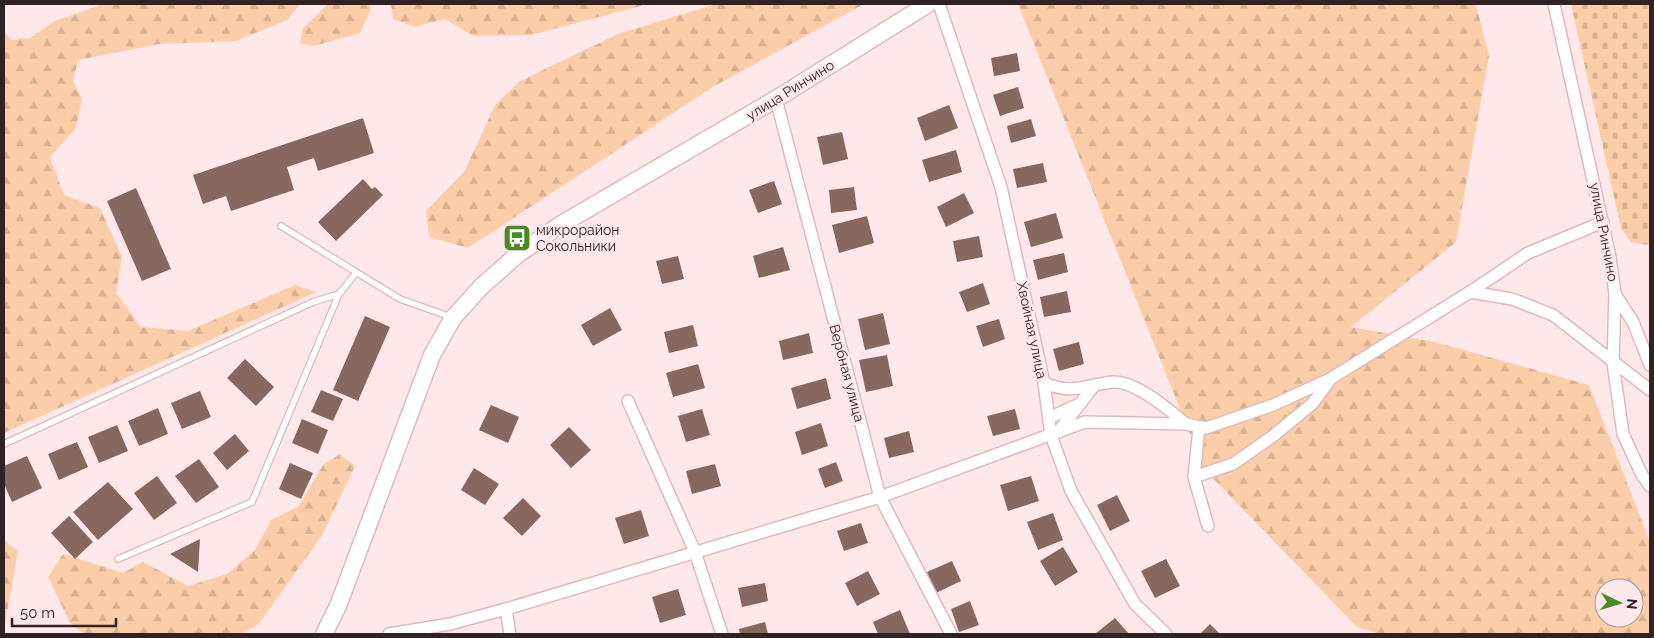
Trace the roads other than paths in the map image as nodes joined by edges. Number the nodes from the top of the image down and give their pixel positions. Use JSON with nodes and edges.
{"nodes":[{"id":1,"x":928,"y":4,"type":"edge"},
{"id":2,"x":940,"y":4,"type":"edge"},
{"id":3,"x":1554,"y":4,"type":"edge"},
{"id":4,"x":776,"y":99,"type":"junction"},
{"id":5,"x":1603,"y":222,"type":"junction"},
{"id":6,"x":281,"y":226,"type":"dead end"},
{"id":7,"x":356,"y":273,"type":"junction"},
{"id":8,"x":1470,"y":292,"type":"junction"},
{"id":9,"x":339,"y":294,"type":"junction"},
{"id":10,"x":1615,"y":294,"type":"junction"},
{"id":11,"x":452,"y":318,"type":"junction"},
{"id":12,"x":1613,"y":363,"type":"junction"},
{"id":13,"x":1650,"y":365,"type":"edge"},
{"id":14,"x":1330,"y":379,"type":"junction"},
{"id":15,"x":1044,"y":383,"type":"junction"},
{"id":16,"x":1093,"y":387,"type":"junction"},
{"id":17,"x":1650,"y":390,"type":"edge"},
{"id":18,"x":628,"y":401,"type":"dead end"},
{"id":19,"x":1079,"y":405,"type":"junction"},
{"id":20,"x":1049,"y":418,"type":"junction"},
{"id":21,"x":1186,"y":424,"type":"junction"},
{"id":22,"x":1199,"y":426,"type":"junction"},
{"id":23,"x":1054,"y":434,"type":"junction"},
{"id":24,"x":4,"y":444,"type":"edge"},
{"id":25,"x":1194,"y":477,"type":"junction"},
{"id":26,"x":1650,"y":486,"type":"edge"},
{"id":27,"x":880,"y":497,"type":"junction"},
{"id":28,"x":1208,"y":526,"type":"dead end"},
{"id":29,"x":695,"y":552,"type":"junction"},
{"id":30,"x":118,"y":559,"type":"dead end"},
{"id":31,"x":506,"y":609,"type":"junction"},
{"id":32,"x":324,"y":634,"type":"edge"},
{"id":33,"x":389,"y":634,"type":"edge"},
{"id":34,"x":510,"y":634,"type":"edge"},
{"id":35,"x":722,"y":634,"type":"edge"},
{"id":36,"x":950,"y":634,"type":"edge"},
{"id":37,"x":1166,"y":634,"type":"edge"}],
"edges":[{"from":1,"to":4,"type":"street","name":"улица Ринчино"},
{"from":2,"to":15,"type":"street","name":"Хвойная улица"},
{"from":3,"to":5,"type":"street","name":"улица Ринчино"},
{"from":4,"to":11,"type":"street","name":"улица Ринчино"},
{"from":4,"to":27,"type":"street","name":"Вербная улица"},
{"from":5,"to":8,"type":"street"},
{"from":5,"to":10,"type":"street","name":"улица Ринчино"},
{"from":6,"to":7,"type":"lane"},
{"from":7,"to":9,"type":"lane"},
{"from":7,"to":11,"type":"lane"},
{"from":8,"to":12,"type":"street"},
{"from":8,"to":14,"type":"street"},
{"from":9,"to":24,"type":"lane"},
{"from":9,"to":30,"type":"lane"},
{"from":10,"to":12,"type":"street","name":"улица Ринчино"},
{"from":10,"to":13,"type":"street"},
{"from":11,"to":32,"type":"street","name":"улица Ринчино"},
{"from":12,"to":17,"type":"street"},
{"from":12,"to":26,"type":"street","name":"улица Ринчино"},
{"from":14,"to":22,"type":"street"},
{"from":14,"to":25,"type":"street"},
{"from":15,"to":16,"type":"street"},
{"from":15,"to":20,"type":"street","name":"Хвойная улица"},
{"from":16,"to":19,"type":"street"},
{"from":16,"to":21,"type":"street"},
{"from":18,"to":29,"type":"street"},
{"from":19,"to":20,"type":"street"},
{"from":19,"to":23,"type":"street"},
{"from":20,"to":23,"type":"street","name":"Хвойная улица"},
{"from":21,"to":22,"type":"street"},
{"from":21,"to":23,"type":"street"},
{"from":22,"to":25,"type":"street"},
{"from":23,"to":27,"type":"street"},
{"from":23,"to":37,"type":"street","name":"Хвойная улица"},
{"from":25,"to":28,"type":"street"},
{"from":27,"to":29,"type":"street"},
{"from":27,"to":36,"type":"street","name":"Вербная улица"},
{"from":29,"to":31,"type":"street"},
{"from":29,"to":35,"type":"street"},
{"from":31,"to":33,"type":"street"},
{"from":31,"to":34,"type":"street"}]}
